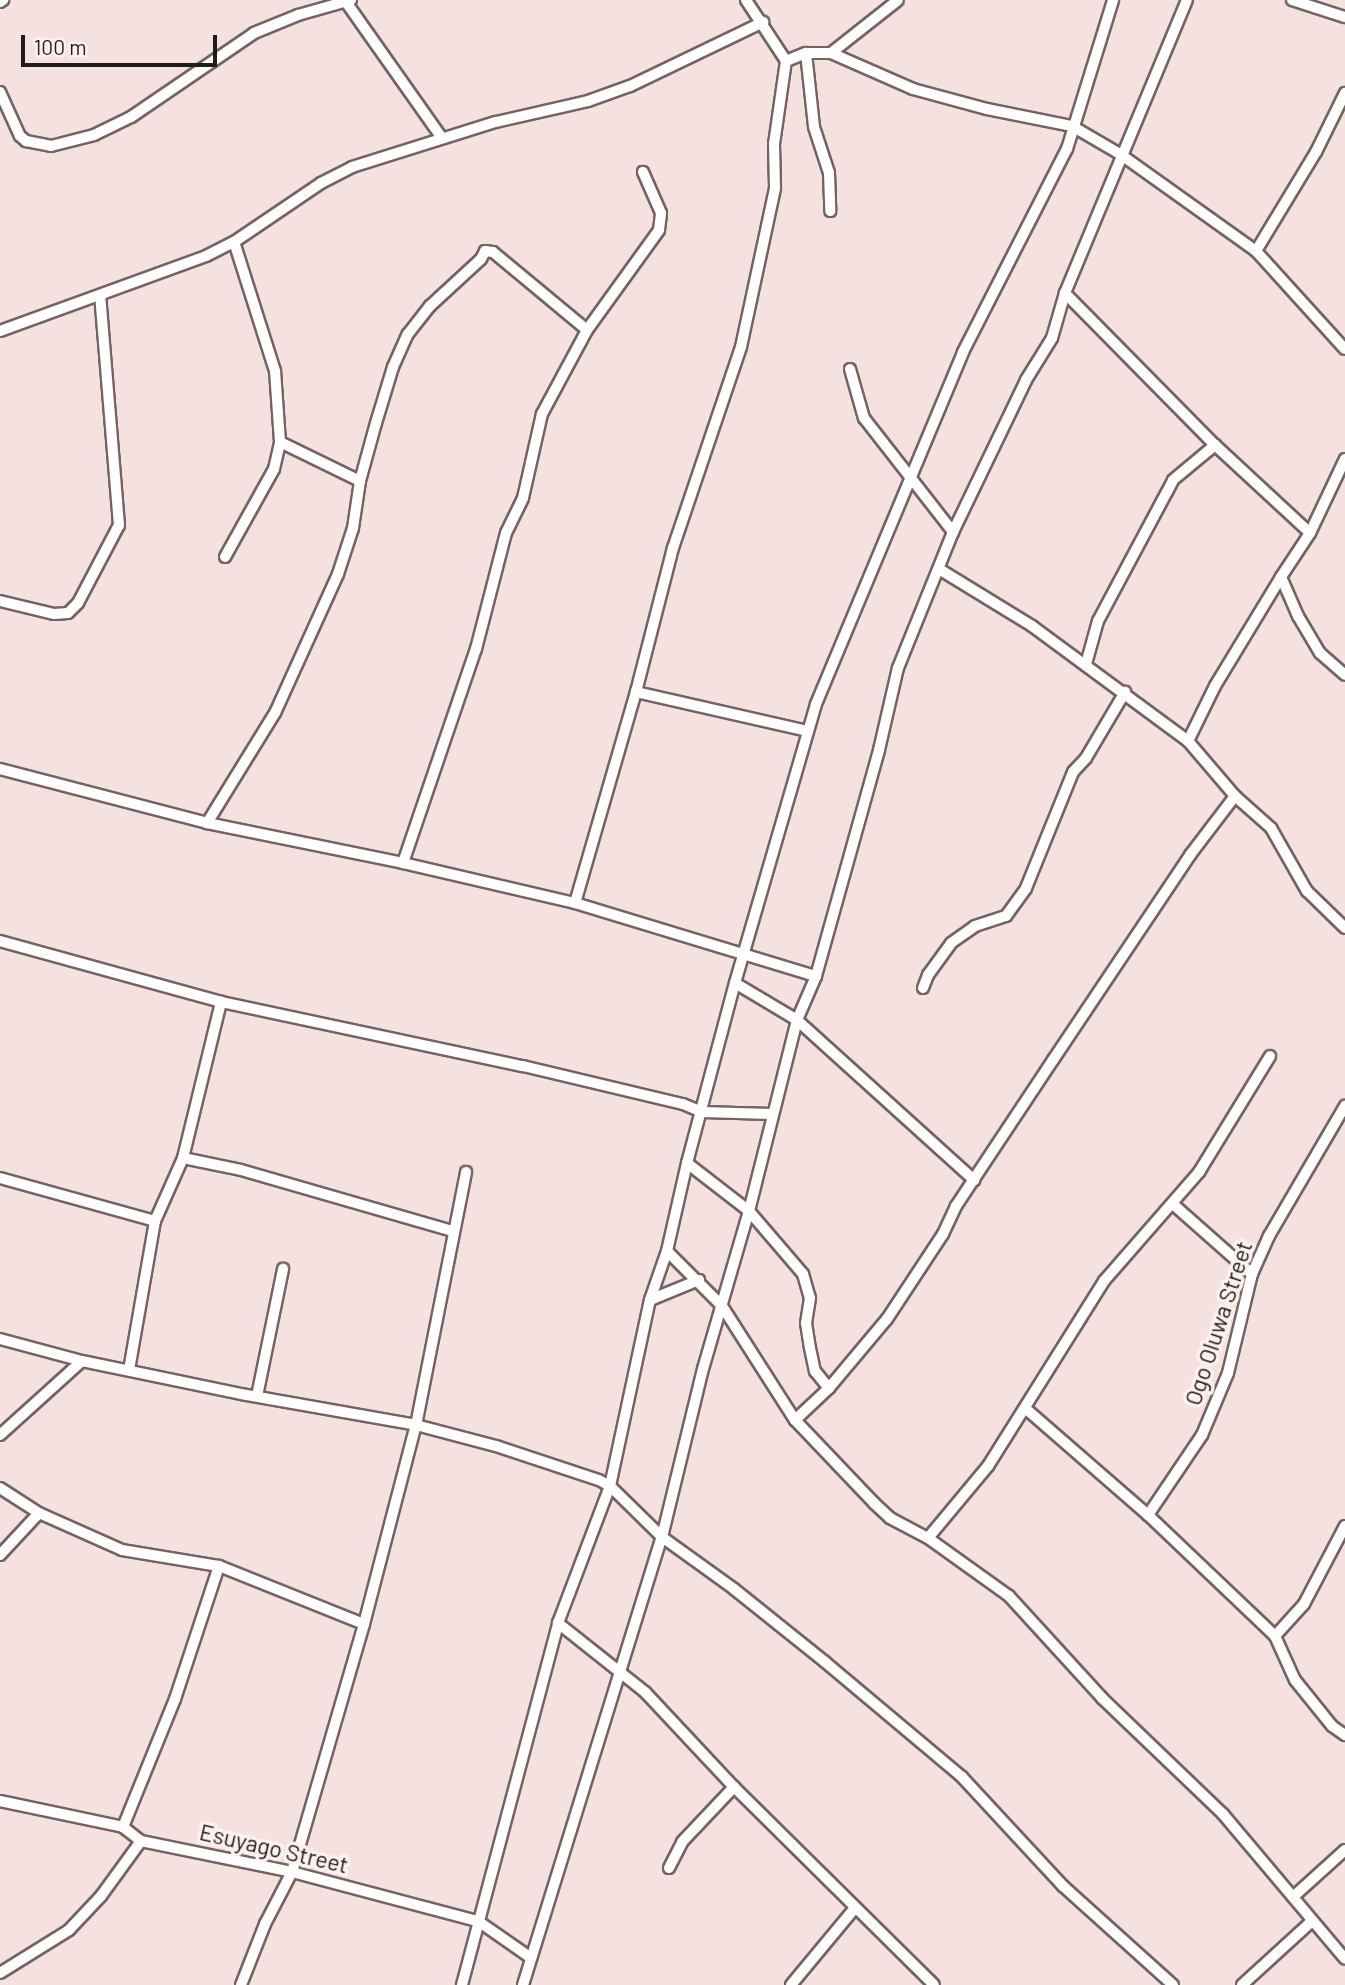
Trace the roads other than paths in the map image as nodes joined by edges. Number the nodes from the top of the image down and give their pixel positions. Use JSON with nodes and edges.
{"nodes":[{"id":1,"x":746,"y":0,"type":"edge"},
{"id":2,"x":898,"y":0,"type":"edge"},
{"id":3,"x":1113,"y":0,"type":"edge"},
{"id":4,"x":1187,"y":0,"type":"edge"},
{"id":5,"x":1292,"y":0,"type":"edge"},
{"id":6,"x":348,"y":1,"type":"edge"},
{"id":7,"x":1345,"y":18,"type":"edge"},
{"id":8,"x":763,"y":22,"type":"junction"},
{"id":9,"x":806,"y":53,"type":"junction"},
{"id":10,"x":831,"y":53,"type":"junction"},
{"id":11,"x":786,"y":61,"type":"junction"},
{"id":12,"x":0,"y":92,"type":"edge"},
{"id":13,"x":1345,"y":93,"type":"edge"},
{"id":14,"x":1072,"y":126,"type":"junction"},
{"id":15,"x":442,"y":138,"type":"junction"},
{"id":16,"x":1120,"y":154,"type":"junction"},
{"id":17,"x":643,"y":172,"type":"dead end"},
{"id":18,"x":830,"y":211,"type":"dead end"},
{"id":19,"x":234,"y":242,"type":"junction"},
{"id":20,"x":1256,"y":251,"type":"junction"},
{"id":21,"x":1065,"y":292,"type":"junction"},
{"id":22,"x":100,"y":296,"type":"junction"},
{"id":23,"x":587,"y":330,"type":"junction"},
{"id":24,"x":0,"y":331,"type":"edge"},
{"id":25,"x":1345,"y":349,"type":"edge"},
{"id":26,"x":850,"y":369,"type":"dead end"},
{"id":27,"x":280,"y":442,"type":"junction"},
{"id":28,"x":1215,"y":446,"type":"junction"},
{"id":29,"x":1345,"y":460,"type":"edge"},
{"id":30,"x":1342,"y":475,"type":"edge"},
{"id":31,"x":909,"y":476,"type":"junction"},
{"id":32,"x":360,"y":481,"type":"junction"},
{"id":33,"x":953,"y":532,"type":"junction"},
{"id":34,"x":1310,"y":533,"type":"junction"},
{"id":35,"x":225,"y":557,"type":"dead end"},
{"id":36,"x":939,"y":569,"type":"junction"},
{"id":37,"x":1281,"y":577,"type":"junction"},
{"id":38,"x":0,"y":601,"type":"edge"},
{"id":39,"x":1086,"y":664,"type":"junction"},
{"id":40,"x":1345,"y":675,"type":"edge"},
{"id":41,"x":636,"y":692,"type":"junction"},
{"id":42,"x":1125,"y":692,"type":"junction"},
{"id":43,"x":807,"y":731,"type":"junction"},
{"id":44,"x":1188,"y":741,"type":"junction"},
{"id":45,"x":0,"y":769,"type":"edge"},
{"id":46,"x":1235,"y":796,"type":"junction"},
{"id":47,"x":207,"y":823,"type":"junction"},
{"id":48,"x":403,"y":863,"type":"junction"},
{"id":49,"x":575,"y":903,"type":"junction"},
{"id":50,"x":1345,"y":928,"type":"edge"},
{"id":51,"x":0,"y":940,"type":"edge"},
{"id":52,"x":744,"y":956,"type":"junction"},
{"id":53,"x":816,"y":976,"type":"junction"},
{"id":54,"x":735,"y":983,"type":"junction"},
{"id":55,"x":923,"y":988,"type":"dead end"},
{"id":56,"x":221,"y":1002,"type":"junction"},
{"id":57,"x":797,"y":1020,"type":"junction"},
{"id":58,"x":1270,"y":1056,"type":"dead end"},
{"id":59,"x":1345,"y":1106,"type":"edge"},
{"id":60,"x":702,"y":1112,"type":"junction"},
{"id":61,"x":772,"y":1114,"type":"junction"},
{"id":62,"x":183,"y":1158,"type":"junction"},
{"id":63,"x":687,"y":1163,"type":"junction"},
{"id":64,"x":466,"y":1172,"type":"dead end"},
{"id":65,"x":0,"y":1178,"type":"edge"},
{"id":66,"x":974,"y":1180,"type":"junction"},
{"id":67,"x":1174,"y":1205,"type":"junction"},
{"id":68,"x":749,"y":1212,"type":"junction"},
{"id":69,"x":155,"y":1221,"type":"junction"},
{"id":70,"x":453,"y":1231,"type":"junction"},
{"id":71,"x":667,"y":1251,"type":"junction"},
{"id":72,"x":284,"y":1269,"type":"dead end"},
{"id":73,"x":1252,"y":1275,"type":"junction"},
{"id":74,"x":699,"y":1280,"type":"junction"},
{"id":75,"x":650,"y":1300,"type":"junction"},
{"id":76,"x":722,"y":1306,"type":"junction"},
{"id":77,"x":0,"y":1339,"type":"edge"},
{"id":78,"x":82,"y":1361,"type":"junction"},
{"id":79,"x":129,"y":1370,"type":"junction"},
{"id":80,"x":829,"y":1388,"type":"junction"},
{"id":81,"x":257,"y":1396,"type":"junction"},
{"id":82,"x":1025,"y":1408,"type":"junction"},
{"id":83,"x":795,"y":1420,"type":"junction"},
{"id":84,"x":416,"y":1425,"type":"junction"},
{"id":85,"x":0,"y":1435,"type":"edge"},
{"id":86,"x":610,"y":1486,"type":"junction"},
{"id":87,"x":0,"y":1488,"type":"edge"},
{"id":88,"x":39,"y":1513,"type":"junction"},
{"id":89,"x":1148,"y":1515,"type":"junction"},
{"id":90,"x":1345,"y":1526,"type":"edge"},
{"id":91,"x":662,"y":1537,"type":"junction"},
{"id":92,"x":928,"y":1538,"type":"junction"},
{"id":93,"x":0,"y":1555,"type":"edge"},
{"id":94,"x":219,"y":1566,"type":"junction"},
{"id":95,"x":558,"y":1623,"type":"junction"},
{"id":96,"x":364,"y":1624,"type":"junction"},
{"id":97,"x":1275,"y":1636,"type":"junction"},
{"id":98,"x":622,"y":1671,"type":"junction"},
{"id":99,"x":1345,"y":1735,"type":"edge"},
{"id":100,"x":734,"y":1787,"type":"junction"},
{"id":101,"x":0,"y":1801,"type":"edge"},
{"id":102,"x":123,"y":1828,"type":"junction"},
{"id":103,"x":141,"y":1841,"type":"junction"},
{"id":104,"x":1345,"y":1850,"type":"edge"},
{"id":105,"x":669,"y":1868,"type":"dead end"},
{"id":106,"x":292,"y":1872,"type":"junction"},
{"id":107,"x":1293,"y":1897,"type":"junction"},
{"id":108,"x":855,"y":1908,"type":"junction"},
{"id":109,"x":478,"y":1921,"type":"junction"},
{"id":110,"x":1311,"y":1922,"type":"junction"},
{"id":111,"x":531,"y":1958,"type":"junction"},
{"id":112,"x":1345,"y":1959,"type":"edge"},
{"id":113,"x":0,"y":1973,"type":"edge"},
{"id":114,"x":241,"y":1985,"type":"edge"},
{"id":115,"x":462,"y":1985,"type":"edge"},
{"id":116,"x":523,"y":1985,"type":"edge"},
{"id":117,"x":791,"y":1985,"type":"edge"},
{"id":118,"x":934,"y":1985,"type":"edge"},
{"id":119,"x":1173,"y":1985,"type":"edge"},
{"id":120,"x":1242,"y":1985,"type":"edge"}],
"edges":[{"from":1,"to":8,"type":"street"},
{"from":2,"to":10,"type":"street"},
{"from":3,"to":14,"type":"street"},
{"from":4,"to":16,"type":"street"},
{"from":5,"to":7,"type":"street"},
{"from":6,"to":12,"type":"street"},
{"from":6,"to":15,"type":"street"},
{"from":8,"to":11,"type":"street"},
{"from":8,"to":15,"type":"street"},
{"from":9,"to":10,"type":"street"},
{"from":9,"to":11,"type":"street"},
{"from":9,"to":18,"type":"street"},
{"from":10,"to":14,"type":"street"},
{"from":11,"to":41,"type":"street"},
{"from":13,"to":20,"type":"street"},
{"from":14,"to":16,"type":"street"},
{"from":14,"to":31,"type":"street"},
{"from":15,"to":19,"type":"street"},
{"from":16,"to":20,"type":"street"},
{"from":16,"to":21,"type":"street"},
{"from":17,"to":23,"type":"street"},
{"from":19,"to":22,"type":"street"},
{"from":19,"to":27,"type":"street"},
{"from":20,"to":25,"type":"street"},
{"from":21,"to":28,"type":"street"},
{"from":21,"to":33,"type":"street"},
{"from":22,"to":24,"type":"street"},
{"from":22,"to":38,"type":"street"},
{"from":23,"to":32,"type":"street"},
{"from":23,"to":48,"type":"street"},
{"from":26,"to":31,"type":"street"},
{"from":27,"to":32,"type":"street"},
{"from":27,"to":35,"type":"street"},
{"from":28,"to":34,"type":"street"},
{"from":28,"to":39,"type":"street"},
{"from":29,"to":30,"type":"street"},
{"from":30,"to":34,"type":"street"},
{"from":31,"to":33,"type":"street"},
{"from":31,"to":43,"type":"street"},
{"from":32,"to":47,"type":"street"},
{"from":33,"to":36,"type":"street"},
{"from":34,"to":37,"type":"street"},
{"from":36,"to":39,"type":"street"},
{"from":36,"to":53,"type":"street"},
{"from":37,"to":40,"type":"street"},
{"from":37,"to":44,"type":"street"},
{"from":39,"to":42,"type":"street"},
{"from":41,"to":43,"type":"street"},
{"from":41,"to":49,"type":"street"},
{"from":42,"to":44,"type":"street"},
{"from":42,"to":55,"type":"street"},
{"from":43,"to":52,"type":"street"},
{"from":44,"to":46,"type":"street"},
{"from":45,"to":47,"type":"street"},
{"from":46,"to":50,"type":"street"},
{"from":46,"to":66,"type":"street"},
{"from":47,"to":48,"type":"street"},
{"from":48,"to":49,"type":"street"},
{"from":49,"to":52,"type":"street"},
{"from":51,"to":56,"type":"street"},
{"from":52,"to":53,"type":"street"},
{"from":52,"to":54,"type":"street"},
{"from":53,"to":57,"type":"street"},
{"from":54,"to":57,"type":"street"},
{"from":54,"to":60,"type":"street"},
{"from":56,"to":60,"type":"street"},
{"from":56,"to":62,"type":"street"},
{"from":57,"to":61,"type":"street"},
{"from":57,"to":66,"type":"street"},
{"from":58,"to":67,"type":"street"},
{"from":59,"to":73,"type":"street","name":"Ogo Oluwa Street"},
{"from":60,"to":61,"type":"street"},
{"from":60,"to":63,"type":"street"},
{"from":61,"to":68,"type":"street"},
{"from":62,"to":69,"type":"street"},
{"from":62,"to":70,"type":"street"},
{"from":63,"to":68,"type":"street"},
{"from":63,"to":71,"type":"street"},
{"from":64,"to":70,"type":"street"},
{"from":65,"to":69,"type":"street"},
{"from":66,"to":80,"type":"street"},
{"from":67,"to":73,"type":"street"},
{"from":67,"to":82,"type":"street"},
{"from":68,"to":76,"type":"street"},
{"from":68,"to":80,"type":"street"},
{"from":69,"to":79,"type":"street"},
{"from":70,"to":84,"type":"street"},
{"from":71,"to":74,"type":"street"},
{"from":71,"to":75,"type":"street"},
{"from":72,"to":81,"type":"street"},
{"from":73,"to":89,"type":"street","name":"Ogo Oluwa Street"},
{"from":74,"to":75,"type":"street"},
{"from":74,"to":76,"type":"street"},
{"from":75,"to":86,"type":"street"},
{"from":76,"to":83,"type":"street"},
{"from":76,"to":91,"type":"street"},
{"from":77,"to":78,"type":"street"},
{"from":78,"to":79,"type":"street"},
{"from":78,"to":85,"type":"street"},
{"from":79,"to":81,"type":"street"},
{"from":80,"to":83,"type":"street"},
{"from":81,"to":84,"type":"street"},
{"from":82,"to":89,"type":"street"},
{"from":82,"to":92,"type":"street"},
{"from":83,"to":92,"type":"street"},
{"from":84,"to":86,"type":"street"},
{"from":84,"to":96,"type":"street"},
{"from":86,"to":91,"type":"street"},
{"from":86,"to":95,"type":"street"},
{"from":87,"to":88,"type":"street"},
{"from":88,"to":93,"type":"street"},
{"from":88,"to":94,"type":"street"},
{"from":89,"to":97,"type":"street"},
{"from":90,"to":97,"type":"street"},
{"from":91,"to":98,"type":"street"},
{"from":91,"to":119,"type":"street"},
{"from":92,"to":107,"type":"street"},
{"from":94,"to":96,"type":"street"},
{"from":94,"to":102,"type":"street"},
{"from":95,"to":98,"type":"street"},
{"from":95,"to":109,"type":"street"},
{"from":96,"to":106,"type":"street"},
{"from":97,"to":99,"type":"street"},
{"from":98,"to":100,"type":"street"},
{"from":98,"to":111,"type":"street"},
{"from":100,"to":105,"type":"street"},
{"from":100,"to":108,"type":"street"},
{"from":101,"to":102,"type":"street","name":"Esuyago Street"},
{"from":102,"to":103,"type":"street","name":"Esuyago Street"},
{"from":103,"to":106,"type":"street","name":"Esuyago Street"},
{"from":103,"to":113,"type":"street"},
{"from":104,"to":107,"type":"street"},
{"from":106,"to":109,"type":"street","name":"Esuyago Street"},
{"from":106,"to":114,"type":"street"},
{"from":107,"to":110,"type":"street"},
{"from":108,"to":117,"type":"street"},
{"from":108,"to":118,"type":"street"},
{"from":109,"to":111,"type":"street","name":"Esuyago Street"},
{"from":109,"to":115,"type":"street"},
{"from":110,"to":112,"type":"street"},
{"from":110,"to":120,"type":"street"},
{"from":111,"to":116,"type":"street"}]}
